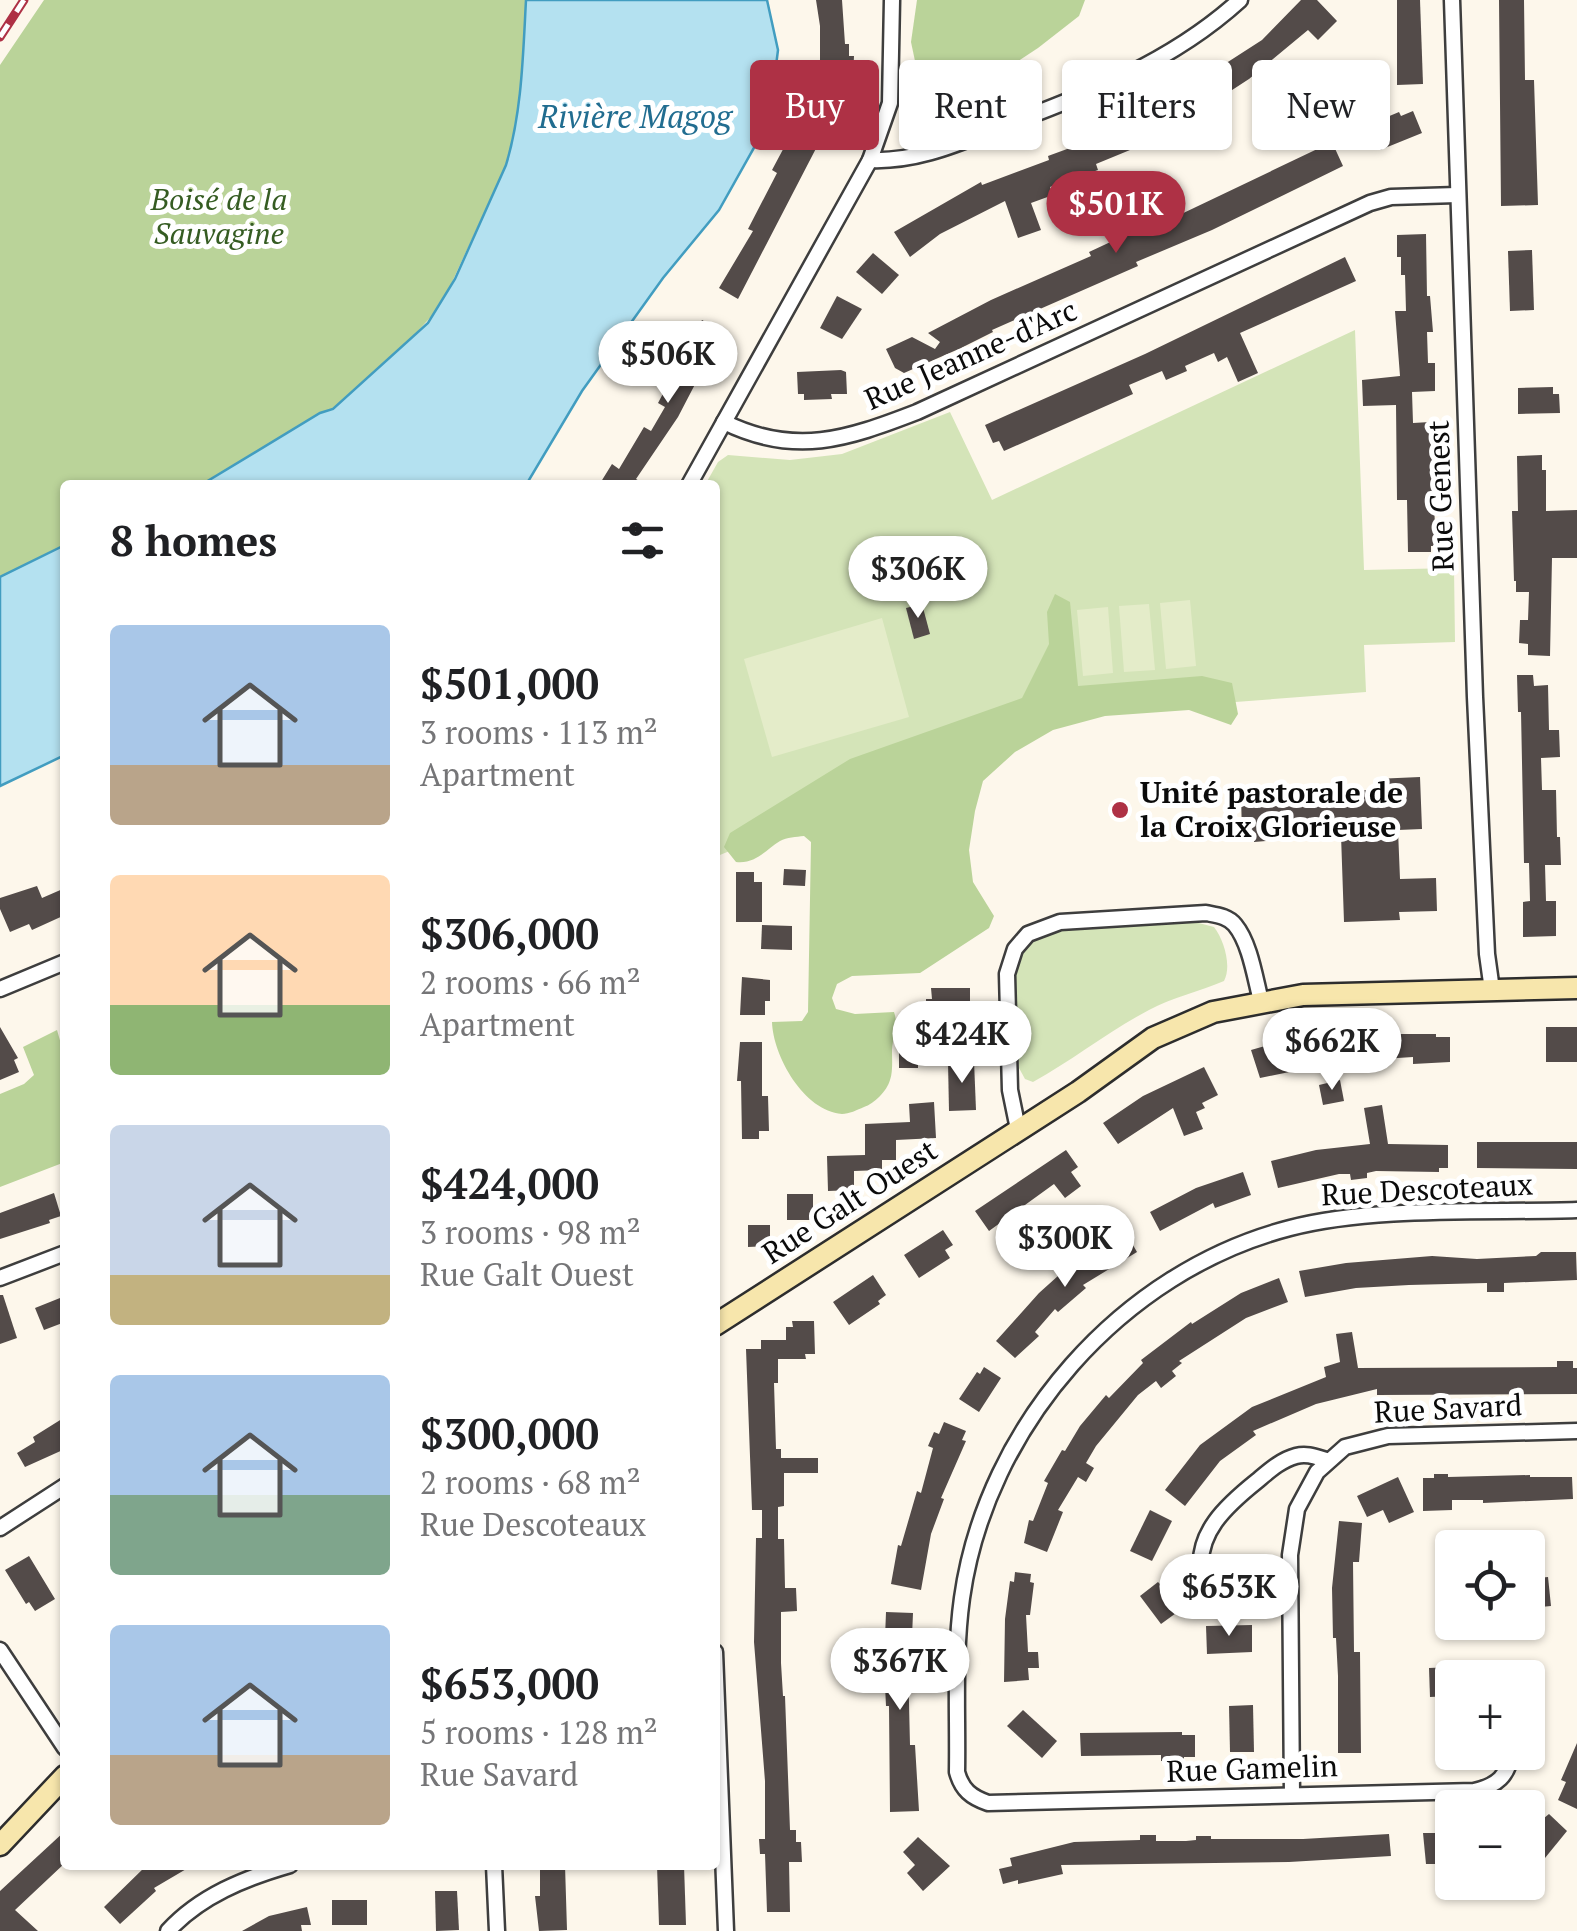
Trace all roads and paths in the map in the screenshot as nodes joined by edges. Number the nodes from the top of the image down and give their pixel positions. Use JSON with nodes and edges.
{"nodes":[{"id":1,"x":892,"y":0,"type":"edge"},
{"id":2,"x":1240,"y":0,"type":"edge"},
{"id":3,"x":1452,"y":0,"type":"edge"},
{"id":4,"x":870,"y":160,"type":"junction"},
{"id":5,"x":1458,"y":195,"type":"junction"},
{"id":6,"x":724,"y":422,"type":"junction"},
{"id":7,"x":692,"y":480,"type":"edge"},
{"id":8,"x":60,"y":964,"type":"edge"},
{"id":9,"x":1577,"y":988,"type":"edge"},
{"id":10,"x":0,"y":989,"type":"edge"},
{"id":11,"x":1492,"y":990,"type":"junction"},
{"id":12,"x":1261,"y":1001,"type":"junction"},
{"id":13,"x":1018,"y":1129,"type":"junction"},
{"id":14,"x":1577,"y":1210,"type":"edge"},
{"id":15,"x":60,"y":1256,"type":"edge"},
{"id":16,"x":0,"y":1278,"type":"edge"},
{"id":17,"x":720,"y":1321,"type":"edge"},
{"id":18,"x":1577,"y":1431,"type":"edge"},
{"id":19,"x":1326,"y":1460,"type":"junction"},
{"id":20,"x":60,"y":1489,"type":"edge"},
{"id":21,"x":0,"y":1528,"type":"edge"},
{"id":22,"x":1289,"y":1588,"type":"junction"},
{"id":23,"x":0,"y":1650,"type":"edge"},
{"id":24,"x":60,"y":1740,"type":"edge"},
{"id":25,"x":1507,"y":1770,"type":"edge"},
{"id":26,"x":60,"y":1776,"type":"edge"},
{"id":27,"x":60,"y":1779,"type":"edge"},
{"id":28,"x":720,"y":1779,"type":"edge"},
{"id":29,"x":1292,"y":1795,"type":"junction"},
{"id":30,"x":974,"y":1798,"type":"joint"},
{"id":31,"x":0,"y":1828,"type":"edge"},
{"id":32,"x":0,"y":1845,"type":"edge"},
{"id":33,"x":274,"y":1870,"type":"edge"},
{"id":34,"x":494,"y":1870,"type":"edge"},
{"id":35,"x":168,"y":1931,"type":"edge"},
{"id":36,"x":497,"y":1931,"type":"edge"},
{"id":37,"x":726,"y":1931,"type":"edge"}],
"edges":[{"from":1,"to":4,"type":"street"},
{"from":2,"to":4,"type":"street"},
{"from":3,"to":5,"type":"street","name":"Rue Genest"},
{"from":4,"to":6,"type":"street"},
{"from":5,"to":6,"type":"street","name":"Rue Jeanne-d'Arc"},
{"from":5,"to":11,"type":"street","name":"Rue Genest"},
{"from":6,"to":7,"type":"street"},
{"from":8,"to":10,"type":"street"},
{"from":9,"to":11,"type":"street","name":"Rue Galt Ouest"},
{"from":11,"to":12,"type":"street","name":"Rue Galt Ouest"},
{"from":12,"to":13,"type":"street","name":"Rue Galt Ouest"},
{"from":12,"to":13,"type":"street"},
{"from":13,"to":17,"type":"street","name":"Rue Galt Ouest"},
{"from":14,"to":30,"type":"street","name":"Rue Descoteaux"},
{"from":15,"to":16,"type":"street"},
{"from":18,"to":19,"type":"street","name":"Rue Savard"},
{"from":19,"to":22,"type":"street"},
{"from":19,"to":22,"type":"street","name":"Rue Savard"},
{"from":20,"to":21,"type":"street"},
{"from":22,"to":29,"type":"street"},
{"from":23,"to":24,"type":"street"},
{"from":25,"to":29,"type":"street","name":"Rue Gamelin"},
{"from":26,"to":31,"type":"street"},
{"from":27,"to":32,"type":"street"},
{"from":28,"to":37,"type":"street"},
{"from":29,"to":30,"type":"street","name":"Rue Gamelin"},
{"from":33,"to":35,"type":"street"},
{"from":34,"to":36,"type":"street"}]}
